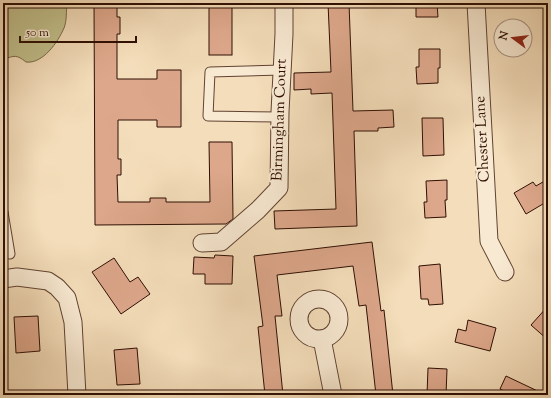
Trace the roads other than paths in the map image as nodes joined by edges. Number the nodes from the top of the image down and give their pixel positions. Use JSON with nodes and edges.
{"nodes":[{"id":1,"x":284,"y":3,"type":"edge"},
{"id":2,"x":476,"y":3,"type":"edge"},
{"id":3,"x":282,"y":70,"type":"junction"},
{"id":4,"x":280,"y":117,"type":"junction"},
{"id":5,"x":3,"y":212,"type":"edge"},
{"id":6,"x":202,"y":243,"type":"dead end"},
{"id":7,"x":10,"y":254,"type":"dead end"},
{"id":8,"x":505,"y":272,"type":"dead end"},
{"id":9,"x":3,"y":279,"type":"edge"},
{"id":10,"x":322,"y":339,"type":"dead end"},
{"id":11,"x":78,"y":395,"type":"edge"},
{"id":12,"x":333,"y":395,"type":"edge"}],
"edges":[{"from":1,"to":3,"type":"street","name":"Birmingham Court"},
{"from":2,"to":8,"type":"street","name":"Chester Lane"},
{"from":3,"to":4,"type":"street","name":"Birmingham Court"},
{"from":3,"to":4,"type":"lane"},
{"from":4,"to":6,"type":"street","name":"Birmingham Court"},
{"from":5,"to":7,"type":"lane"},
{"from":9,"to":11,"type":"street"},
{"from":10,"to":12,"type":"street"}]}
